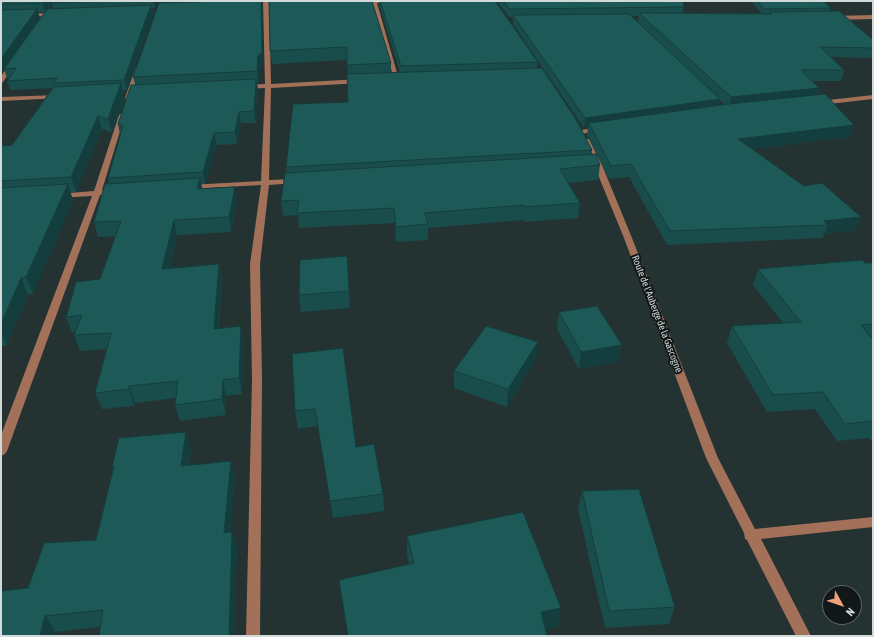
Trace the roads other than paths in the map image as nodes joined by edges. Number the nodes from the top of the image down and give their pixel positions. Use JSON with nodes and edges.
{"nodes":[{"id":1,"x":374,"y":1,"type":"edge"},
{"id":2,"x":402,"y":1,"type":"edge"},
{"id":3,"x":351,"y":3,"type":"edge"},
{"id":4,"x":266,"y":4,"type":"edge"},
{"id":5,"x":52,"y":8,"type":"edge"},
{"id":6,"x":64,"y":13,"type":"edge"},
{"id":7,"x":48,"y":14,"type":"junction"},
{"id":8,"x":1,"y":16,"type":"edge"},
{"id":9,"x":873,"y":17,"type":"edge"},
{"id":10,"x":827,"y":18,"type":"edge"},
{"id":11,"x":44,"y":20,"type":"edge"},
{"id":12,"x":17,"y":56,"type":"edge"},
{"id":13,"x":142,"y":59,"type":"edge"},
{"id":14,"x":397,"y":79,"type":"junction"},
{"id":15,"x":405,"y":79,"type":"edge"},
{"id":16,"x":390,"y":80,"type":"edge"},
{"id":17,"x":1,"y":81,"type":"edge"},
{"id":18,"x":367,"y":81,"type":"edge"},
{"id":19,"x":268,"y":86,"type":"junction"},
{"id":20,"x":237,"y":88,"type":"edge"},
{"id":21,"x":69,"y":96,"type":"edge"},
{"id":22,"x":873,"y":97,"type":"edge"},
{"id":23,"x":1,"y":99,"type":"edge"},
{"id":24,"x":812,"y":103,"type":"edge"},
{"id":25,"x":574,"y":121,"type":"edge"},
{"id":26,"x":612,"y":128,"type":"edge"},
{"id":27,"x":582,"y":132,"type":"junction"},
{"id":28,"x":305,"y":181,"type":"edge"},
{"id":29,"x":265,"y":183,"type":"junction"},
{"id":30,"x":181,"y":188,"type":"edge"},
{"id":31,"x":120,"y":192,"type":"edge"},
{"id":32,"x":97,"y":193,"type":"junction"},
{"id":33,"x":45,"y":196,"type":"edge"},
{"id":34,"x":1,"y":452,"type":"edge"},
{"id":35,"x":873,"y":522,"type":"edge"},
{"id":36,"x":750,"y":535,"type":"junction"},
{"id":37,"x":253,"y":636,"type":"edge"},
{"id":38,"x":804,"y":636,"type":"edge"}],
"edges":[{"from":1,"to":2,"type":"street"},
{"from":1,"to":3,"type":"street"},
{"from":1,"to":14,"type":"street"},
{"from":4,"to":19,"type":"street"},
{"from":5,"to":7,"type":"street"},
{"from":6,"to":7,"type":"street"},
{"from":7,"to":8,"type":"street"},
{"from":7,"to":11,"type":"street"},
{"from":9,"to":10,"type":"street"},
{"from":12,"to":17,"type":"street"},
{"from":13,"to":32,"type":"street"},
{"from":14,"to":15,"type":"street"},
{"from":14,"to":16,"type":"street"},
{"from":18,"to":19,"type":"street"},
{"from":19,"to":20,"type":"street"},
{"from":19,"to":29,"type":"street"},
{"from":21,"to":23,"type":"street"},
{"from":22,"to":24,"type":"street"},
{"from":25,"to":27,"type":"street","name":"Route de l'Auberge de la Gascogne"},
{"from":26,"to":27,"type":"street"},
{"from":27,"to":36,"type":"street","name":"Route de l'Auberge de la Gascogne"},
{"from":28,"to":29,"type":"street"},
{"from":29,"to":30,"type":"street"},
{"from":29,"to":37,"type":"street"},
{"from":31,"to":32,"type":"street"},
{"from":32,"to":33,"type":"street"},
{"from":32,"to":34,"type":"street"},
{"from":35,"to":36,"type":"street"},
{"from":36,"to":38,"type":"street","name":"Route de l'Auberge de la Gascogne"}]}
